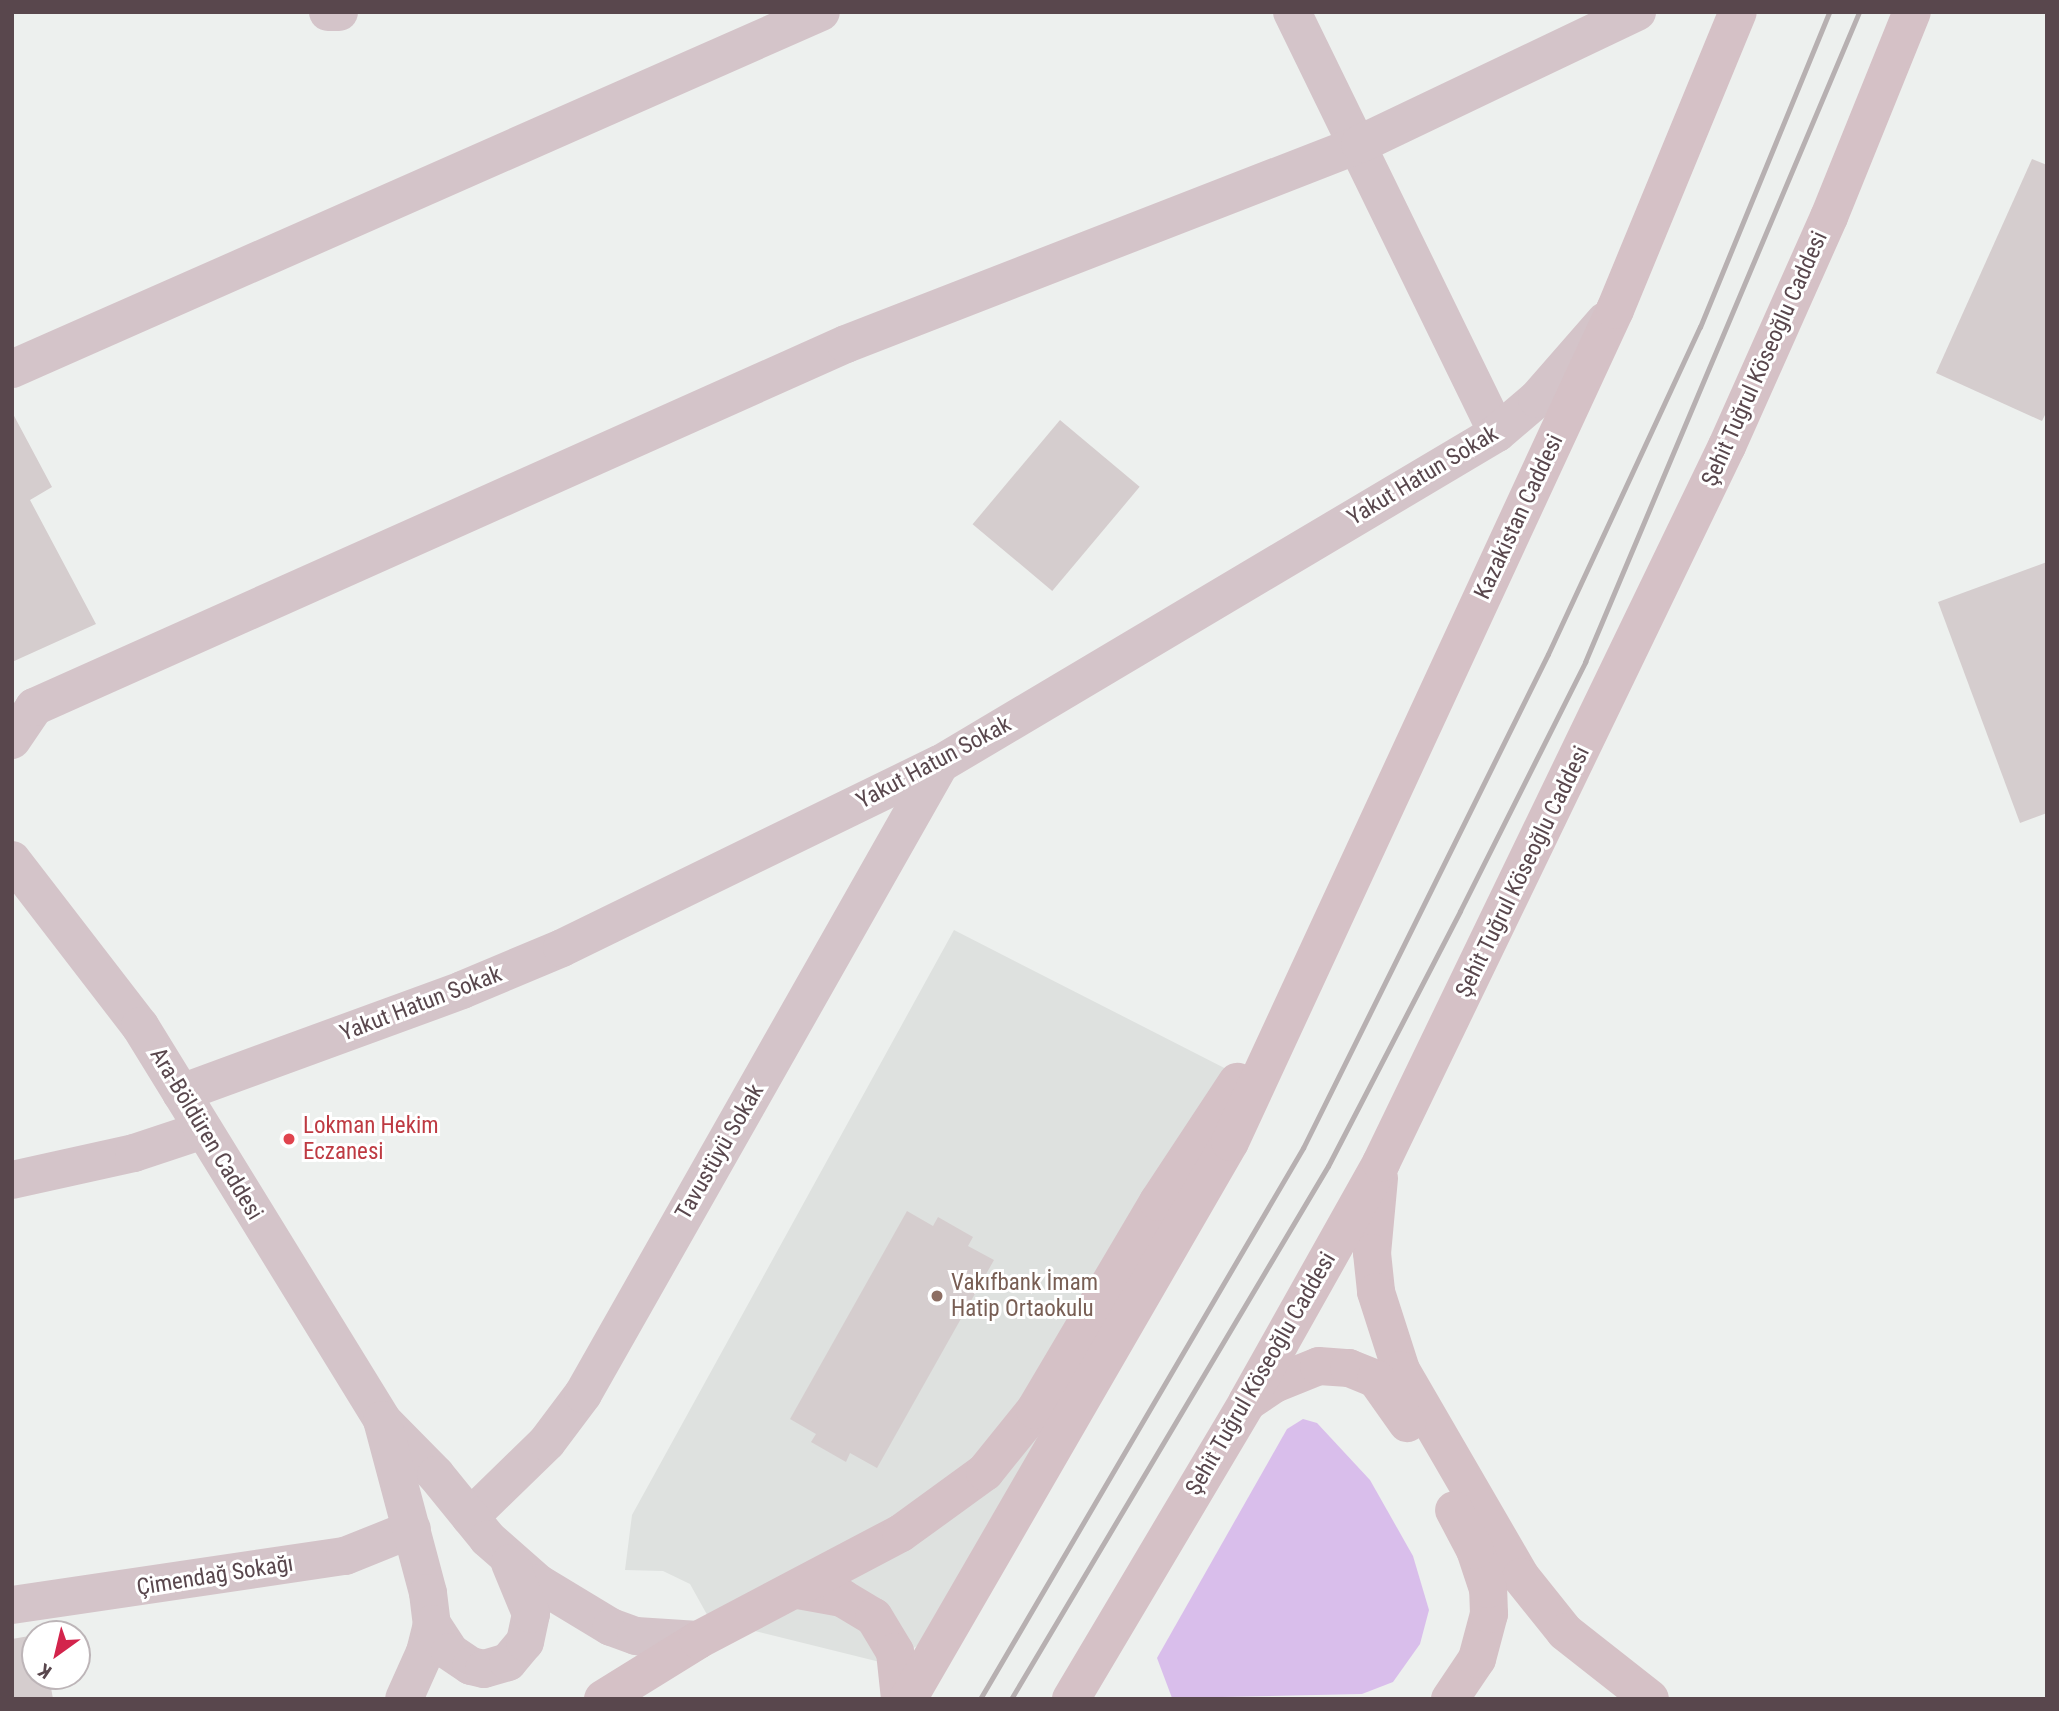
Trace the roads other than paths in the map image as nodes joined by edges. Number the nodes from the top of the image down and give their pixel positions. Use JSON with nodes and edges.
{"nodes":[{"id":1,"x":328,"y":12,"type":"edge"},
{"id":2,"x":339,"y":12,"type":"edge"},
{"id":3,"x":821,"y":12,"type":"edge"},
{"id":4,"x":1293,"y":12,"type":"edge"},
{"id":5,"x":1637,"y":12,"type":"edge"},
{"id":6,"x":1738,"y":12,"type":"edge"},
{"id":7,"x":1912,"y":12,"type":"edge"},
{"id":8,"x":1360,"y":144,"type":"junction"},
{"id":9,"x":1615,"y":310,"type":"junction"},
{"id":10,"x":12,"y":369,"type":"edge"},
{"id":11,"x":1497,"y":433,"type":"junction"},
{"id":12,"x":12,"y":740,"type":"edge"},
{"id":13,"x":940,"y":764,"type":"junction"},
{"id":14,"x":12,"y":860,"type":"edge"},
{"id":15,"x":1286,"y":1016,"type":"junction"},
{"id":16,"x":181,"y":1093,"type":"junction"},
{"id":17,"x":203,"y":1130,"type":"junction"},
{"id":18,"x":1381,"y":1164,"type":"junction"},
{"id":19,"x":12,"y":1180,"type":"edge"},
{"id":20,"x":1247,"y":1402,"type":"junction"},
{"id":21,"x":382,"y":1420,"type":"junction"},
{"id":22,"x":470,"y":1517,"type":"junction"},
{"id":23,"x":412,"y":1529,"type":"junction"},
{"id":24,"x":509,"y":1561,"type":"junction"},
{"id":25,"x":798,"y":1590,"type":"junction"},
{"id":26,"x":12,"y":1605,"type":"edge"},
{"id":27,"x":432,"y":1624,"type":"junction"},
{"id":28,"x":698,"y":1640,"type":"junction"},
{"id":29,"x":404,"y":1699,"type":"edge"},
{"id":30,"x":603,"y":1699,"type":"edge"},
{"id":31,"x":900,"y":1699,"type":"edge"},
{"id":32,"x":908,"y":1699,"type":"edge"},
{"id":33,"x":1071,"y":1699,"type":"edge"},
{"id":34,"x":1450,"y":1699,"type":"edge"},
{"id":35,"x":1650,"y":1699,"type":"edge"}],
"edges":[{"from":1,"to":2,"type":"street"},
{"from":3,"to":10,"type":"street"},
{"from":4,"to":8,"type":"street"},
{"from":5,"to":8,"type":"street"},
{"from":6,"to":9,"type":"main road","name":"Kazakistan Caddesi"},
{"from":7,"to":18,"type":"main road","name":"Şehit Tuğrul Köseoğlu Caddesi"},
{"from":8,"to":11,"type":"street"},
{"from":8,"to":12,"type":"street"},
{"from":9,"to":11,"type":"street","name":"Yakut Hatun Sokak"},
{"from":9,"to":15,"type":"main road","name":"Kazakistan Caddesi"},
{"from":11,"to":13,"type":"street","name":"Yakut Hatun Sokak"},
{"from":13,"to":16,"type":"street","name":"Yakut Hatun Sokak"},
{"from":13,"to":22,"type":"street","name":"Tavustüyü Sokak"},
{"from":14,"to":16,"type":"street","name":"Ara-Böldüren Caddesi"},
{"from":15,"to":25,"type":"main road"},
{"from":15,"to":32,"type":"main road"},
{"from":16,"to":17,"type":"street","name":"Ara-Böldüren Caddesi"},
{"from":17,"to":19,"type":"street"},
{"from":17,"to":21,"type":"street","name":"Ara-Böldüren Caddesi"},
{"from":18,"to":20,"type":"main road","name":"Şehit Tuğrul Köseoğlu Caddesi"},
{"from":18,"to":35,"type":"main road"},
{"from":20,"to":33,"type":"main road","name":"Şehit Tuğrul Köseoğlu Caddesi"},
{"from":20,"to":34,"type":"main road"},
{"from":21,"to":22,"type":"street","name":"Ara-Böldüren Caddesi"},
{"from":21,"to":23,"type":"street","name":"Ara-Böldüren Caddesi"},
{"from":22,"to":24,"type":"street","name":"Ara-Böldüren Caddesi"},
{"from":23,"to":26,"type":"street","name":"Çimendağ Sokağı"},
{"from":23,"to":27,"type":"street","name":"Ara-Böldüren Caddesi"},
{"from":24,"to":27,"type":"street"},
{"from":24,"to":28,"type":"street","name":"Ara-Böldüren Caddesi"},
{"from":25,"to":28,"type":"main road"},
{"from":25,"to":31,"type":"main road"},
{"from":27,"to":29,"type":"street","name":"Ara-Böldüren Caddesi"},
{"from":28,"to":30,"type":"main road"}]}
